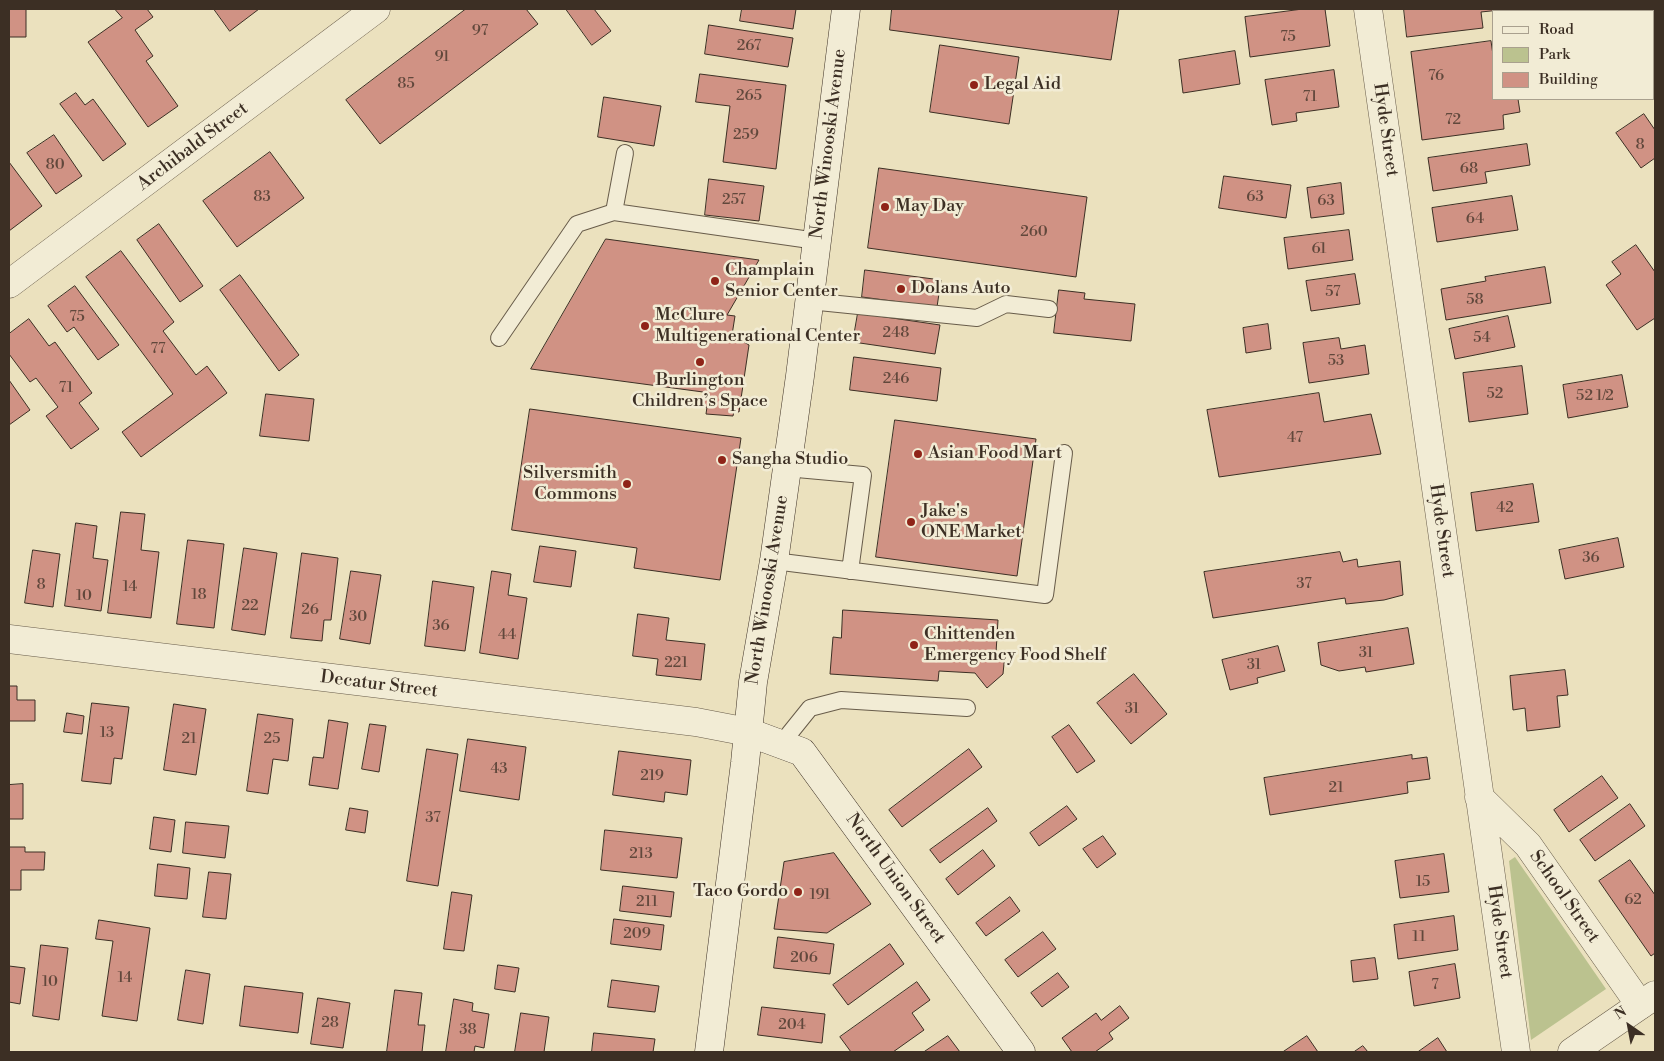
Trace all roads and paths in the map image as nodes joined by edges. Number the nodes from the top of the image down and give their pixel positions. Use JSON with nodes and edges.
{"nodes":[{"id":1,"x":376,"y":9,"type":"edge"},
{"id":2,"x":846,"y":9,"type":"edge"},
{"id":3,"x":1368,"y":9,"type":"edge"},
{"id":4,"x":625,"y":153,"type":"dead end"},
{"id":5,"x":614,"y":212,"type":"junction"},
{"id":6,"x":817,"y":241,"type":"junction"},
{"id":7,"x":9,"y":284,"type":"edge"},
{"id":8,"x":809,"y":301,"type":"junction"},
{"id":9,"x":1049,"y":309,"type":"dead end"},
{"id":10,"x":499,"y":338,"type":"dead end"},
{"id":11,"x":1064,"y":453,"type":"dead end"},
{"id":12,"x":786,"y":468,"type":"junction"},
{"id":13,"x":774,"y":561,"type":"junction"},
{"id":14,"x":850,"y":570,"type":"junction"},
{"id":15,"x":9,"y":639,"type":"edge"},
{"id":16,"x":967,"y":708,"type":"dead end"},
{"id":17,"x":748,"y":732,"type":"junction"},
{"id":18,"x":781,"y":744,"type":"junction"},
{"id":19,"x":1479,"y":797,"type":"junction"},
{"id":20,"x":1648,"y":1000,"type":"edge"},
{"id":21,"x":709,"y":1052,"type":"edge"},
{"id":22,"x":1021,"y":1052,"type":"edge"},
{"id":23,"x":1516,"y":1052,"type":"edge"},
{"id":24,"x":1572,"y":1052,"type":"edge"}],
"edges":[{"from":1,"to":7,"type":"street","name":"Archibald Street"},
{"from":2,"to":6,"type":"street","name":"North Winooski Avenue"},
{"from":3,"to":19,"type":"street","name":"Hyde Street"},
{"from":4,"to":5,"type":"lane"},
{"from":5,"to":6,"type":"lane"},
{"from":5,"to":10,"type":"lane"},
{"from":6,"to":8,"type":"street","name":"North Winooski Avenue"},
{"from":8,"to":9,"type":"lane"},
{"from":8,"to":12,"type":"street","name":"North Winooski Avenue"},
{"from":11,"to":14,"type":"lane"},
{"from":12,"to":13,"type":"street","name":"North Winooski Avenue"},
{"from":12,"to":14,"type":"lane"},
{"from":13,"to":14,"type":"lane"},
{"from":13,"to":17,"type":"street","name":"North Winooski Avenue"},
{"from":15,"to":17,"type":"street","name":"Decatur Street"},
{"from":16,"to":18,"type":"lane"},
{"from":17,"to":18,"type":"street","name":"North Union Street"},
{"from":17,"to":21,"type":"street","name":"North Winooski Avenue"},
{"from":18,"to":22,"type":"street","name":"North Union Street"},
{"from":19,"to":20,"type":"street","name":"School Street"},
{"from":19,"to":23,"type":"street","name":"Hyde Street"},
{"from":20,"to":24,"type":"street"}]}
